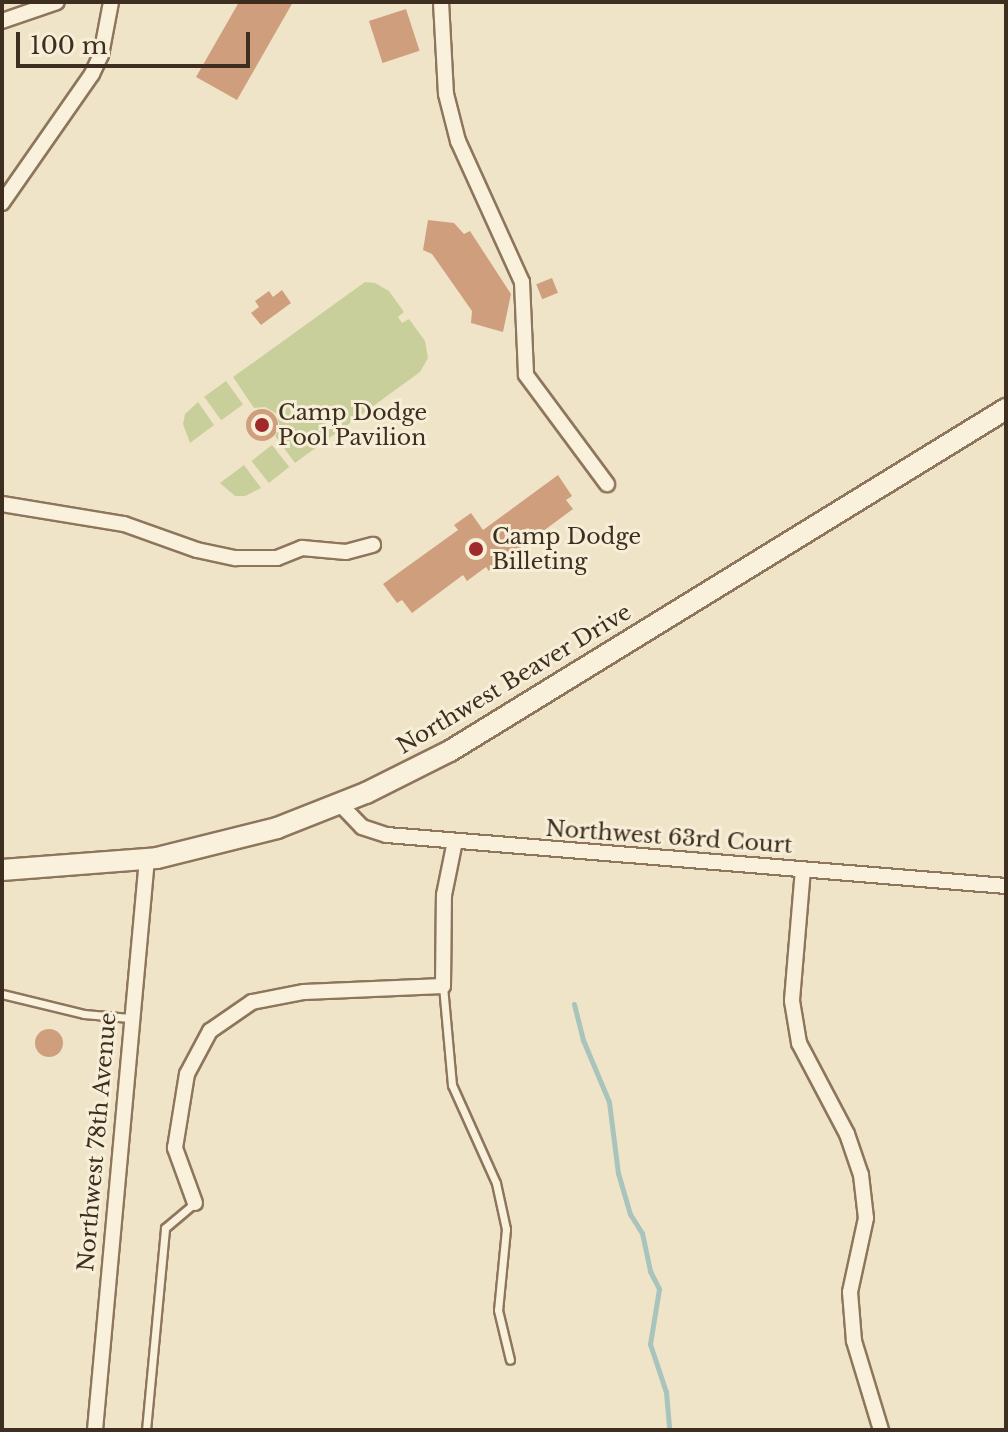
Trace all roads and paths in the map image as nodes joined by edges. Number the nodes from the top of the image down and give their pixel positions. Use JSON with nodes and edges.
{"nodes":[{"id":1,"x":57,"y":2,"type":"edge"},
{"id":2,"x":111,"y":2,"type":"edge"},
{"id":3,"x":441,"y":2,"type":"edge"},
{"id":4,"x":2,"y":21,"type":"edge"},
{"id":5,"x":2,"y":203,"type":"edge"},
{"id":6,"x":1006,"y":409,"type":"edge"},
{"id":7,"x":607,"y":484,"type":"dead end"},
{"id":8,"x":2,"y":504,"type":"edge"},
{"id":9,"x":373,"y":545,"type":"dead end"},
{"id":10,"x":340,"y":804,"type":"junction"},
{"id":11,"x":455,"y":841,"type":"junction"},
{"id":12,"x":147,"y":859,"type":"junction"},
{"id":13,"x":803,"y":869,"type":"junction"},
{"id":14,"x":2,"y":870,"type":"edge"},
{"id":15,"x":1006,"y":886,"type":"edge"},
{"id":16,"x":443,"y":986,"type":"junction"},
{"id":17,"x":2,"y":994,"type":"edge"},
{"id":18,"x":130,"y":1018,"type":"junction"},
{"id":19,"x":195,"y":1203,"type":"joint"},
{"id":20,"x":510,"y":1360,"type":"dead end"},
{"id":21,"x":95,"y":1430,"type":"edge"},
{"id":22,"x":146,"y":1430,"type":"edge"},
{"id":23,"x":881,"y":1430,"type":"edge"}],
"edges":[{"from":1,"to":4,"type":"street"},
{"from":2,"to":5,"type":"street"},
{"from":3,"to":7,"type":"street"},
{"from":6,"to":10,"type":"main road","name":"Northwest Beaver Drive"},
{"from":8,"to":9,"type":"street"},
{"from":10,"to":11,"type":"street","name":"Northwest 63rd Court"},
{"from":10,"to":12,"type":"main road","name":"Northwest Beaver Drive"},
{"from":11,"to":13,"type":"street","name":"Northwest 63rd Court"},
{"from":11,"to":16,"type":"street"},
{"from":12,"to":14,"type":"main road","name":"Northwest Beaver Drive"},
{"from":12,"to":18,"type":"street","name":"Northwest 78th Avenue"},
{"from":13,"to":15,"type":"street","name":"Northwest 63rd Court"},
{"from":13,"to":23,"type":"street"},
{"from":16,"to":19,"type":"street"},
{"from":16,"to":20,"type":"lane"},
{"from":17,"to":18,"type":"lane"},
{"from":18,"to":21,"type":"street","name":"Northwest 78th Avenue"},
{"from":19,"to":22,"type":"lane"}]}
